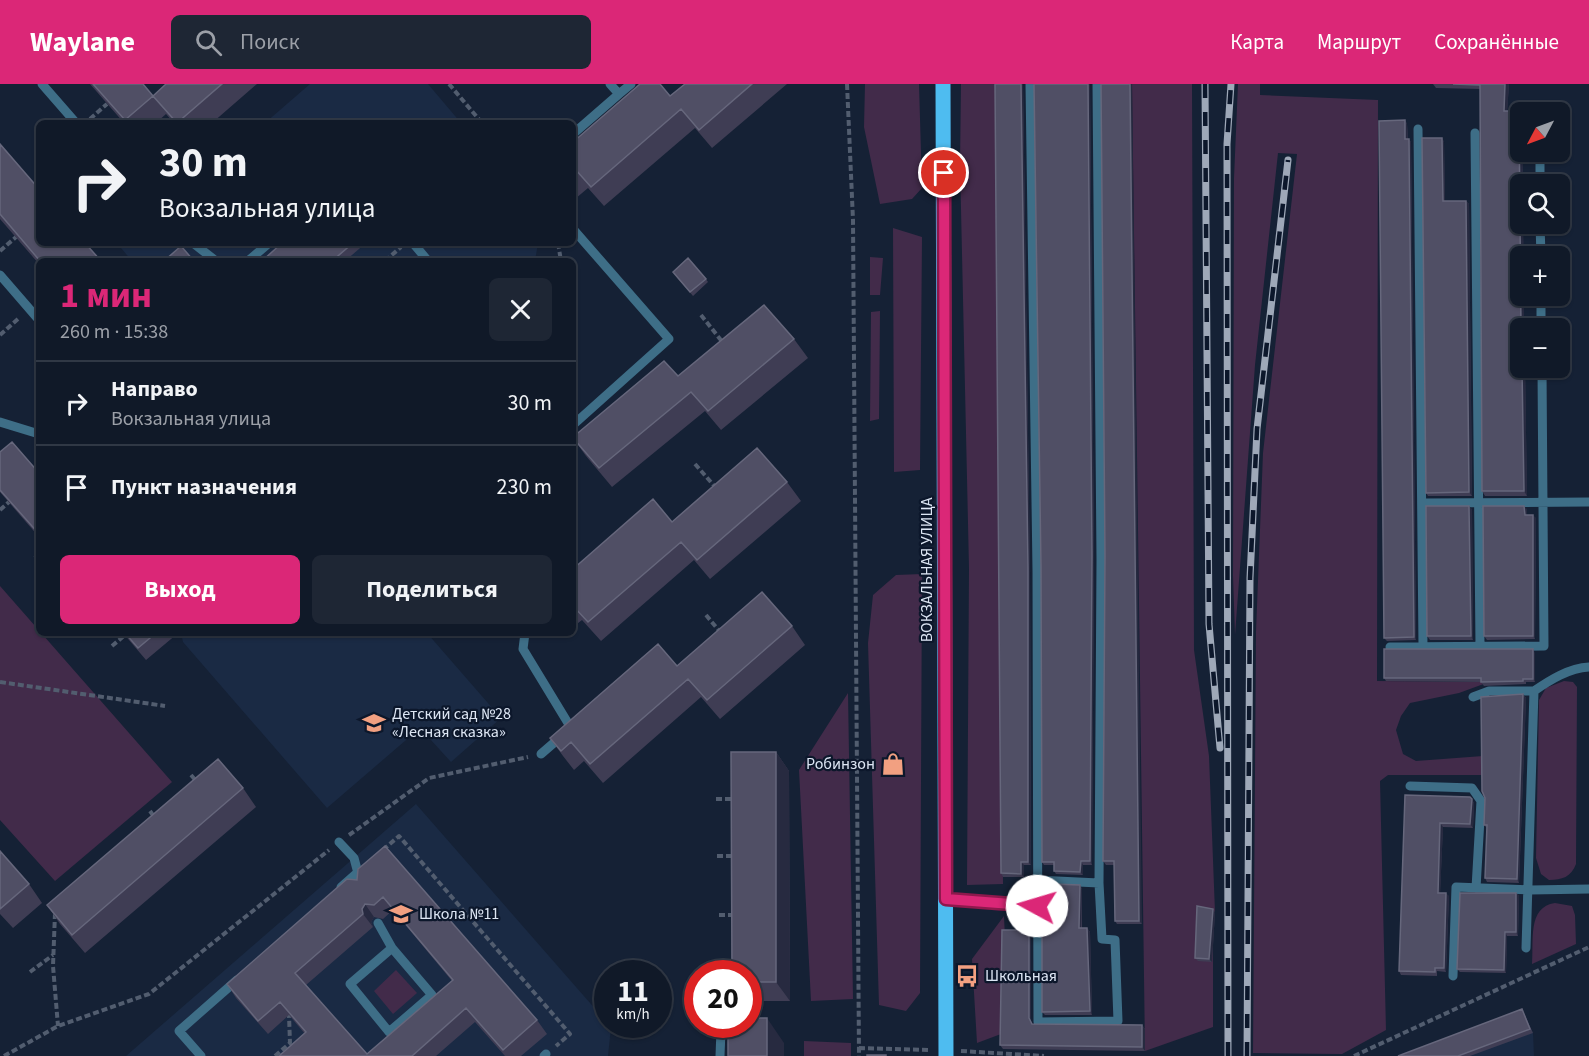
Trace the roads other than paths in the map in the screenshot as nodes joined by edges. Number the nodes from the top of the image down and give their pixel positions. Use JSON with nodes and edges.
{"nodes":[{"id":1,"x":42,"y":84,"type":"edge"},
{"id":2,"x":610,"y":84,"type":"edge"},
{"id":3,"x":631,"y":84,"type":"edge"},
{"id":4,"x":943,"y":84,"type":"edge"},
{"id":5,"x":1030,"y":84,"type":"edge"},
{"id":6,"x":1098,"y":84,"type":"edge"},
{"id":7,"x":619,"y":94,"type":"junction"},
{"id":8,"x":73,"y":120,"type":"edge"},
{"id":9,"x":1418,"y":129,"type":"dead end"},
{"id":10,"x":576,"y":131,"type":"edge"},
{"id":11,"x":1475,"y":133,"type":"dead end"},
{"id":12,"x":576,"y":232,"type":"edge"},
{"id":13,"x":197,"y":246,"type":"edge"},
{"id":14,"x":266,"y":246,"type":"edge"},
{"id":15,"x":416,"y":246,"type":"edge"},
{"id":16,"x":212,"y":258,"type":"edge"},
{"id":17,"x":252,"y":258,"type":"edge"},
{"id":18,"x":426,"y":258,"type":"edge"},
{"id":19,"x":0,"y":275,"type":"edge"},
{"id":20,"x":36,"y":317,"type":"edge"},
{"id":21,"x":1542,"y":378,"type":"edge"},
{"id":22,"x":0,"y":422,"type":"edge"},
{"id":23,"x":576,"y":422,"type":"edge"},
{"id":24,"x":36,"y":433,"type":"edge"},
{"id":25,"x":1479,"y":502,"type":"junction"},
{"id":26,"x":1543,"y":502,"type":"junction"},
{"id":27,"x":1589,"y":502,"type":"edge"},
{"id":28,"x":1422,"y":503,"type":"junction"},
{"id":29,"x":525,"y":636,"type":"edge"},
{"id":30,"x":1423,"y":646,"type":"junction"},
{"id":31,"x":1480,"y":646,"type":"junction"},
{"id":32,"x":1390,"y":647,"type":"edge"},
{"id":33,"x":1589,"y":667,"type":"edge"},
{"id":34,"x":1534,"y":691,"type":"junction"},
{"id":35,"x":1473,"y":697,"type":"dead end"},
{"id":36,"x":541,"y":754,"type":"road end"},
{"id":37,"x":1410,"y":786,"type":"dead end"},
{"id":38,"x":339,"y":842,"type":"road end"},
{"id":39,"x":358,"y":872,"type":"junction"},
{"id":40,"x":1036,"y":880,"type":"junction"},
{"id":41,"x":1099,"y":883,"type":"junction"},
{"id":42,"x":362,"y":888,"type":"edge"},
{"id":43,"x":1476,"y":888,"type":"junction"},
{"id":44,"x":1589,"y":889,"type":"edge"},
{"id":45,"x":1530,"y":890,"type":"junction"},
{"id":46,"x":331,"y":896,"type":"edge"},
{"id":47,"x":946,"y":899,"type":"junction"},
{"id":48,"x":1037,"y":906,"type":"junction"},
{"id":49,"x":378,"y":922,"type":"edge"},
{"id":50,"x":392,"y":948,"type":"junction"},
{"id":51,"x":1526,"y":948,"type":"dead end"},
{"id":52,"x":242,"y":975,"type":"edge"},
{"id":53,"x":1453,"y":976,"type":"dead end"},
{"id":54,"x":721,"y":1038,"type":"edge"},
{"id":55,"x":201,"y":1056,"type":"edge"},
{"id":56,"x":720,"y":1056,"type":"edge"},
{"id":57,"x":946,"y":1056,"type":"edge"}],
"edges":[{"from":1,"to":8,"type":"lane"},
{"from":2,"to":7,"type":"lane"},
{"from":3,"to":7,"type":"lane"},
{"from":4,"to":47,"type":"main road","name":"ВОКЗАЛЬНАЯ УЛИЦА"},
{"from":5,"to":40,"type":"lane"},
{"from":6,"to":41,"type":"lane"},
{"from":7,"to":10,"type":"lane"},
{"from":9,"to":28,"type":"lane"},
{"from":11,"to":25,"type":"lane"},
{"from":12,"to":23,"type":"lane"},
{"from":13,"to":16,"type":"lane"},
{"from":14,"to":17,"type":"lane"},
{"from":15,"to":18,"type":"lane"},
{"from":19,"to":20,"type":"lane"},
{"from":21,"to":26,"type":"lane"},
{"from":22,"to":24,"type":"lane"},
{"from":25,"to":26,"type":"lane"},
{"from":25,"to":28,"type":"lane"},
{"from":25,"to":31,"type":"lane"},
{"from":26,"to":27,"type":"lane"},
{"from":26,"to":31,"type":"lane"},
{"from":28,"to":30,"type":"lane"},
{"from":29,"to":36,"type":"lane"},
{"from":30,"to":31,"type":"lane"},
{"from":30,"to":32,"type":"lane"},
{"from":33,"to":34,"type":"lane"},
{"from":34,"to":35,"type":"lane"},
{"from":34,"to":45,"type":"lane"},
{"from":37,"to":43,"type":"lane"},
{"from":38,"to":39,"type":"lane"},
{"from":39,"to":42,"type":"lane"},
{"from":39,"to":46,"type":"lane"},
{"from":40,"to":41,"type":"lane"},
{"from":40,"to":48,"type":"lane"},
{"from":41,"to":48,"type":"lane"},
{"from":43,"to":45,"type":"lane"},
{"from":43,"to":53,"type":"lane"},
{"from":44,"to":45,"type":"lane"},
{"from":45,"to":51,"type":"lane"},
{"from":47,"to":48,"type":"lane"},
{"from":47,"to":57,"type":"main road","name":"ВОКЗАЛЬНАЯ УЛИЦА"},
{"from":49,"to":50,"type":"lane"},
{"from":50,"to":50,"type":"lane"},
{"from":52,"to":55,"type":"lane"},
{"from":54,"to":56,"type":"lane"}]}
